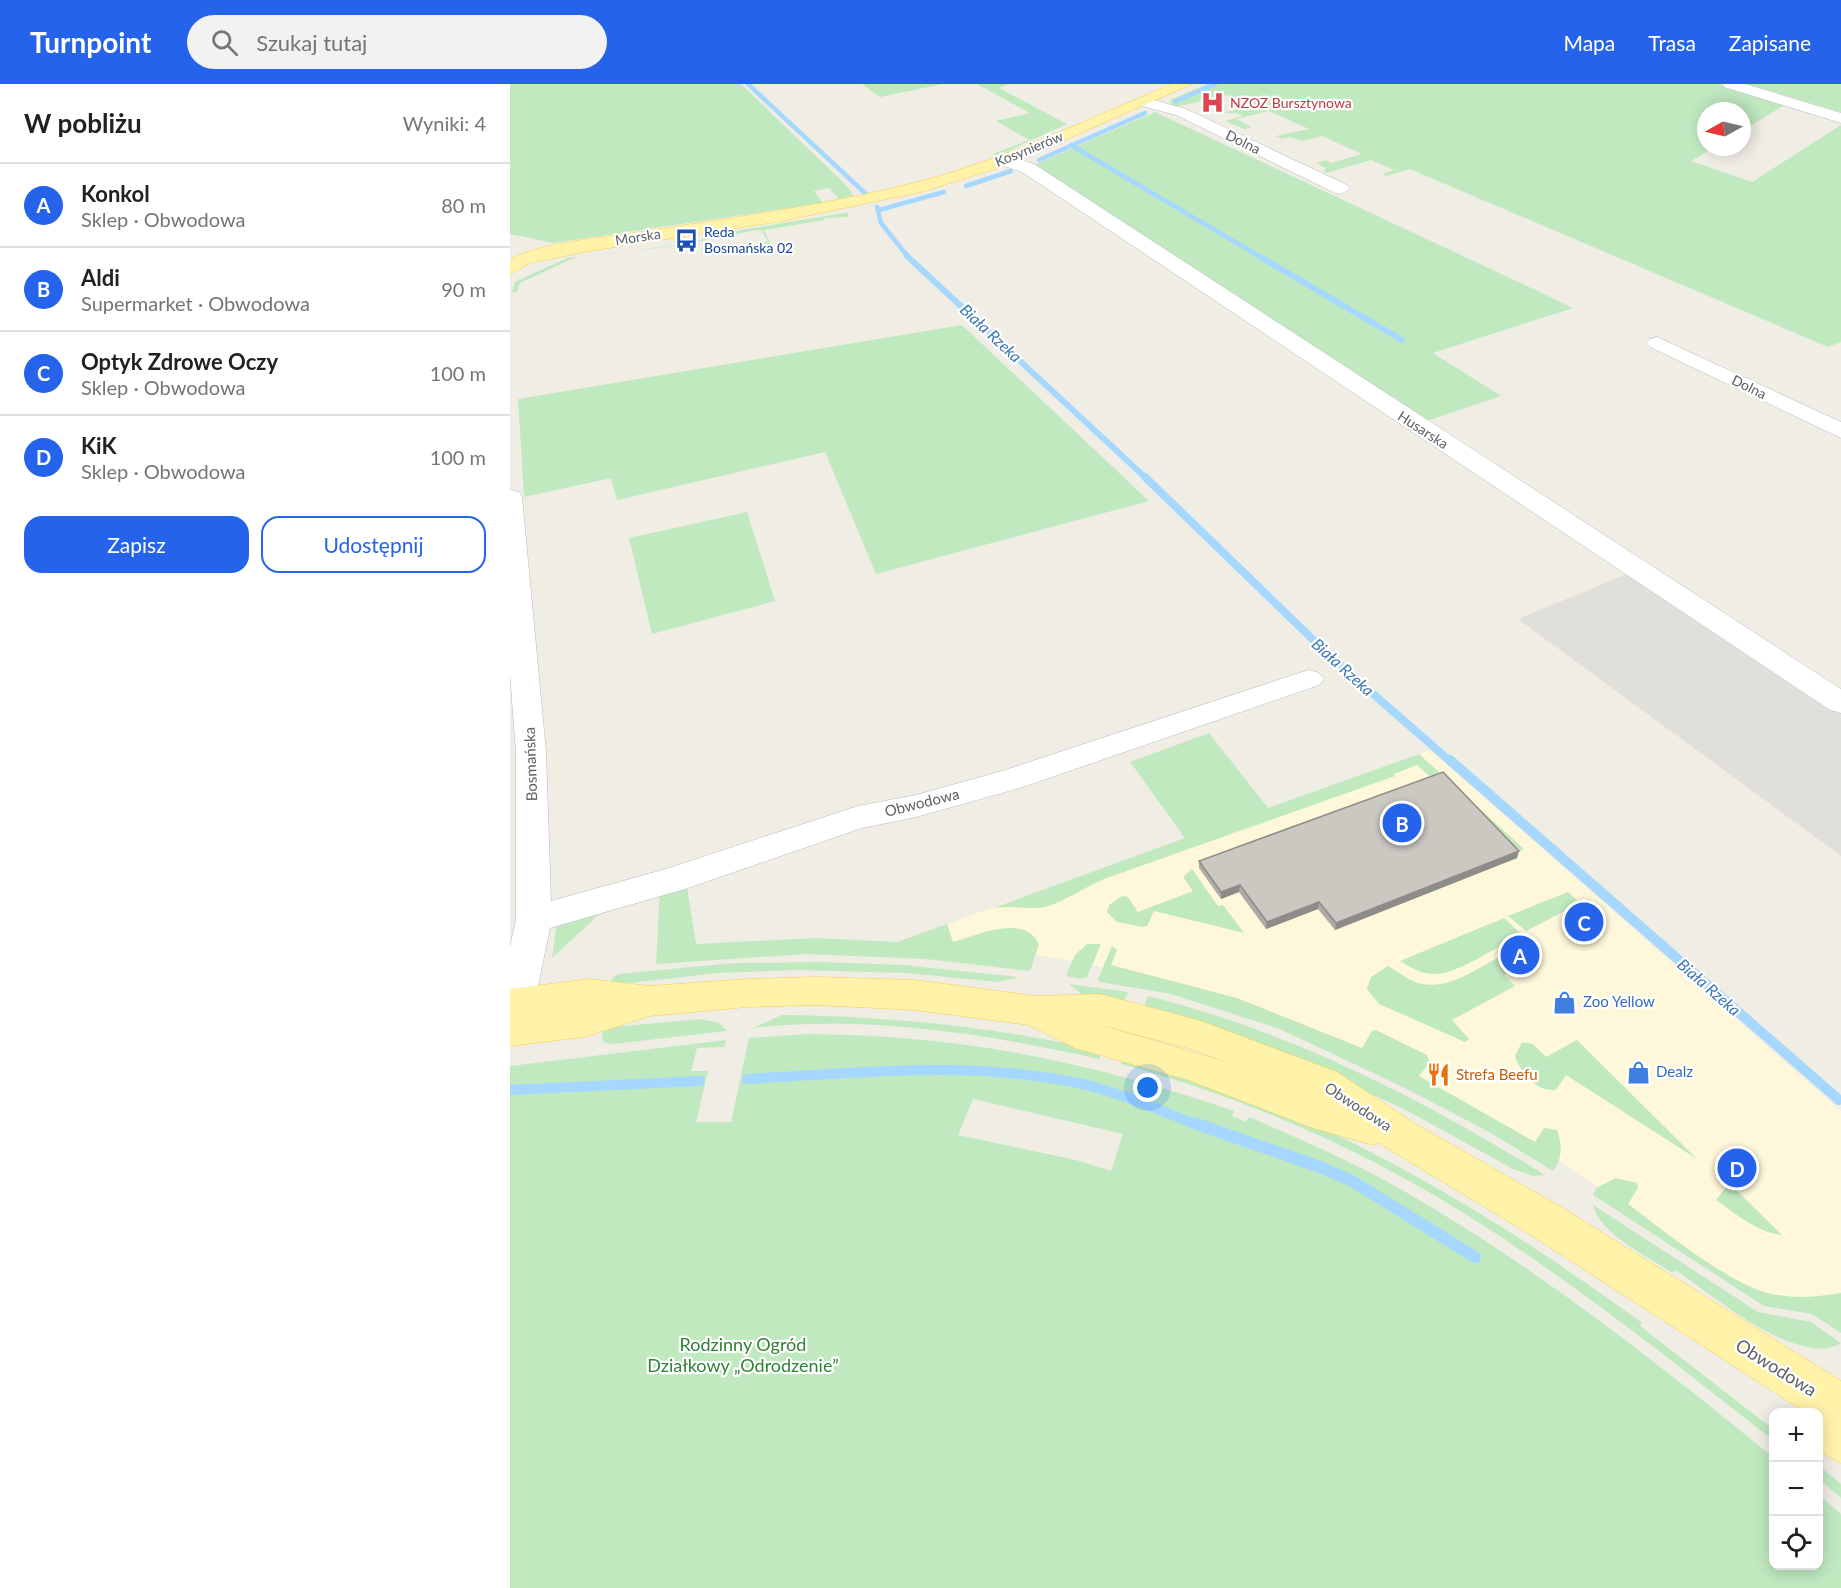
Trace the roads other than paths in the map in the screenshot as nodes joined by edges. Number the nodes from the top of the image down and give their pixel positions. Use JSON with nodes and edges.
{"nodes":[{"id":1,"x":1185,"y":84,"type":"edge"},
{"id":2,"x":1729,"y":84,"type":"edge"},
{"id":3,"x":1143,"y":102,"type":"junction"},
{"id":4,"x":1841,"y":118,"type":"edge"},
{"id":5,"x":1004,"y":160,"type":"junction"},
{"id":6,"x":1341,"y":189,"type":"dead end"},
{"id":7,"x":869,"y":199,"type":"joint"},
{"id":8,"x":516,"y":256,"type":"edge"},
{"id":9,"x":1658,"y":344,"type":"dead end"},
{"id":10,"x":1841,"y":431,"type":"edge"},
{"id":11,"x":510,"y":496,"type":"edge"},
{"id":12,"x":1309,"y":679,"type":"dead end"},
{"id":13,"x":1841,"y":704,"type":"edge"},
{"id":14,"x":534,"y":919,"type":"junction"},
{"id":15,"x":511,"y":1017,"type":"edge"},
{"id":16,"x":1712,"y":1328,"type":"junction"},
{"id":17,"x":1804,"y":1408,"type":"edge"},
{"id":18,"x":1841,"y":1408,"type":"edge"},
{"id":19,"x":1823,"y":1424,"type":"edge"},
{"id":20,"x":1841,"y":1439,"type":"edge"}],
"edges":[{"from":1,"to":3,"type":"main road","name":"Kosynierów"},
{"from":2,"to":4,"type":"street"},
{"from":3,"to":5,"type":"main road","name":"Kosynierów"},
{"from":3,"to":6,"type":"street","name":"Dolna"},
{"from":5,"to":7,"type":"main road","name":"Kosynierów"},
{"from":5,"to":13,"type":"street","name":"Husarska"},
{"from":7,"to":8,"type":"main road","name":"Morska"},
{"from":9,"to":10,"type":"street","name":"Dolna"},
{"from":11,"to":14,"type":"street","name":"Bosmańska"},
{"from":12,"to":14,"type":"street","name":"Obwodowa"},
{"from":14,"to":15,"type":"street","name":"Bosmańska"},
{"from":15,"to":16,"type":"main road","name":"Obwodowa"},
{"from":16,"to":17,"type":"main road","name":"Obwodowa"},
{"from":16,"to":18,"type":"main road","name":"Obwodowa"},
{"from":19,"to":20,"type":"main road","name":"Obwodowa"}]}
